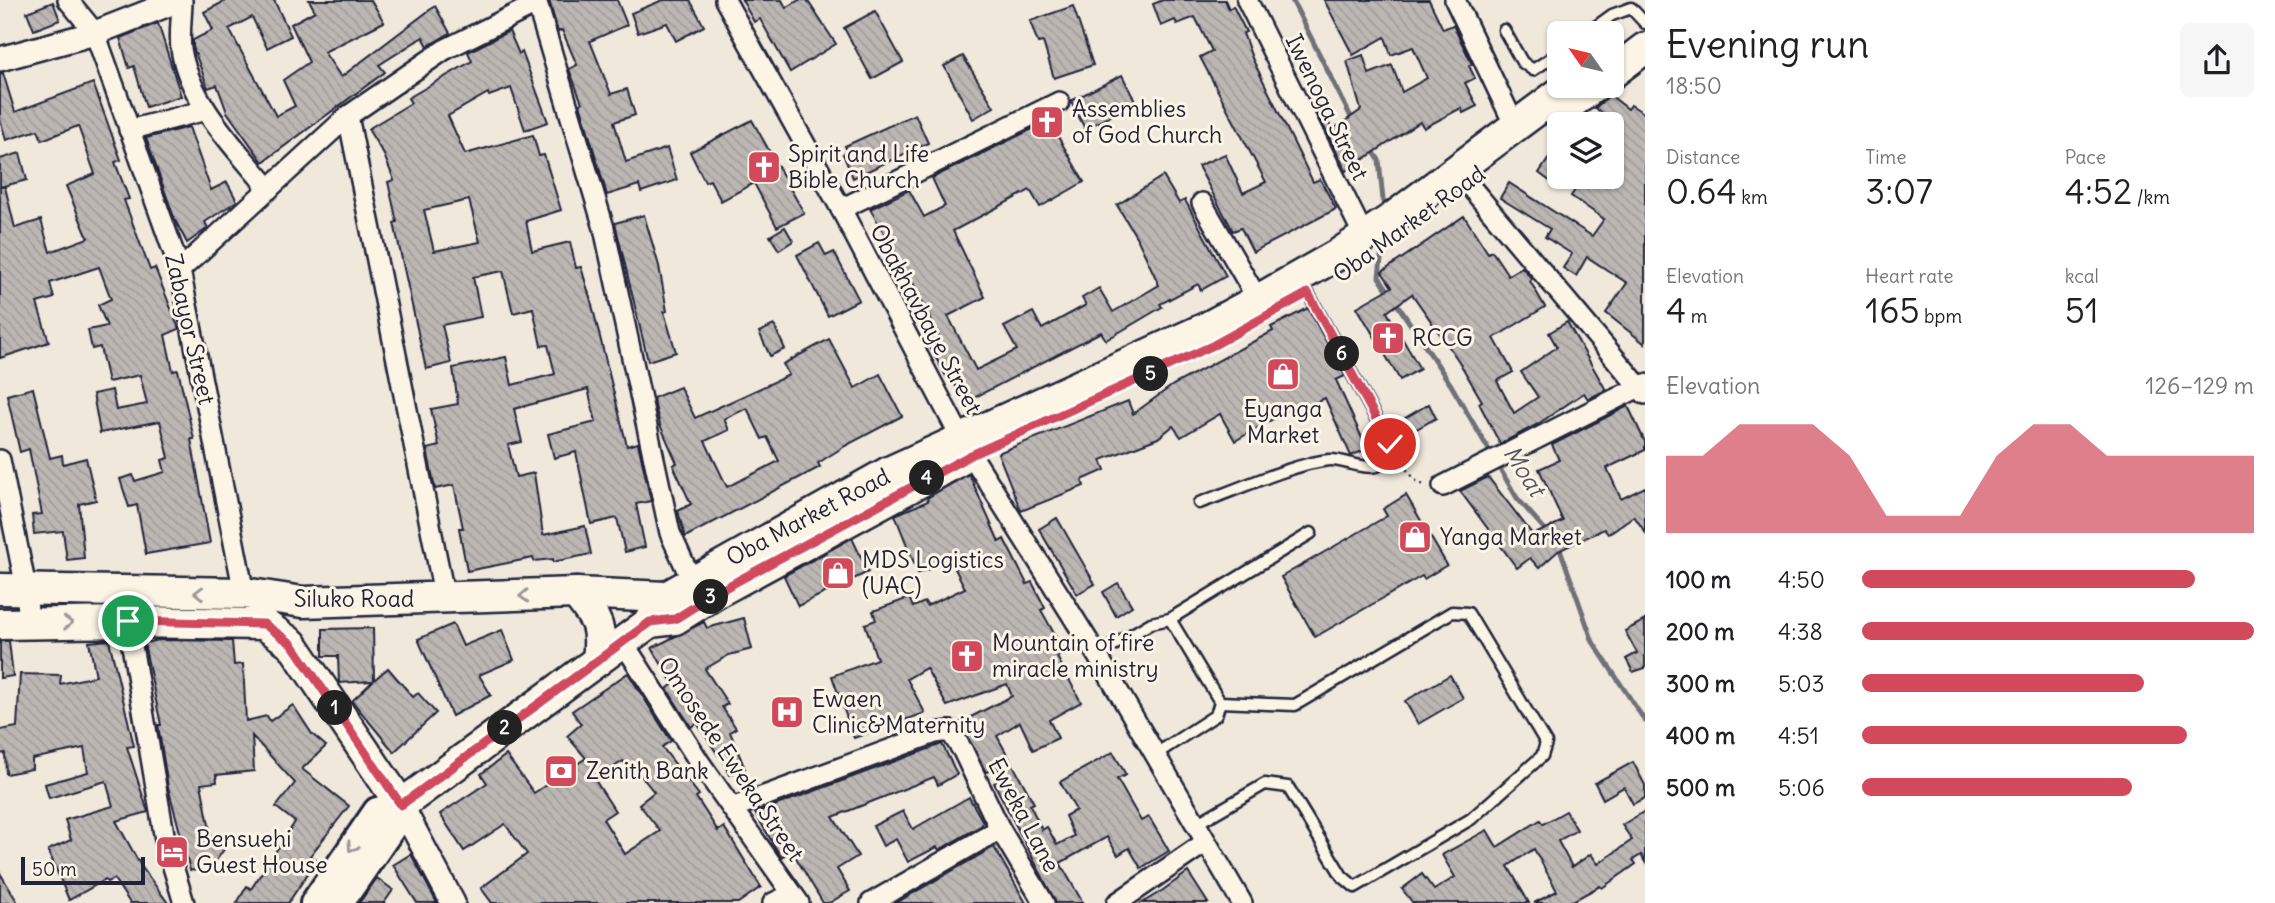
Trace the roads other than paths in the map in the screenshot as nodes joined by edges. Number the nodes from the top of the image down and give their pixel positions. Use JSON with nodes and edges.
{"nodes":[{"id":1,"x":68,"y":0,"type":"edge"},
{"id":2,"x":181,"y":0,"type":"edge"},
{"id":3,"x":725,"y":0,"type":"edge"},
{"id":4,"x":1247,"y":0,"type":"edge"},
{"id":5,"x":1455,"y":0,"type":"edge"},
{"id":6,"x":536,"y":2,"type":"edge"},
{"id":7,"x":1604,"y":21,"type":"edge"},
{"id":8,"x":1645,"y":23,"type":"edge"},
{"id":9,"x":1504,"y":30,"type":"dead end"},
{"id":10,"x":1645,"y":30,"type":"edge"},
{"id":11,"x":95,"y":33,"type":"junction"},
{"id":12,"x":1624,"y":45,"type":"edge"},
{"id":13,"x":1645,"y":48,"type":"edge"},
{"id":14,"x":0,"y":59,"type":"edge"},
{"id":15,"x":1547,"y":60,"type":"edge"},
{"id":16,"x":1624,"y":64,"type":"edge"},
{"id":17,"x":1553,"y":98,"type":"edge"},
{"id":18,"x":1579,"y":98,"type":"edge"},
{"id":19,"x":1059,"y":102,"type":"dead end"},
{"id":20,"x":206,"y":110,"type":"junction"},
{"id":21,"x":348,"y":116,"type":"junction"},
{"id":22,"x":1515,"y":126,"type":"junction"},
{"id":23,"x":129,"y":130,"type":"junction"},
{"id":24,"x":1468,"y":184,"type":"junction"},
{"id":25,"x":269,"y":189,"type":"junction"},
{"id":26,"x":1202,"y":203,"type":"dead end"},
{"id":27,"x":841,"y":209,"type":"junction"},
{"id":28,"x":1364,"y":236,"type":"junction"},
{"id":29,"x":180,"y":270,"type":"junction"},
{"id":30,"x":1308,"y":293,"type":"junction"},
{"id":31,"x":1258,"y":300,"type":"junction"},
{"id":32,"x":1644,"y":388,"type":"edge"},
{"id":33,"x":966,"y":447,"type":"junction"},
{"id":34,"x":0,"y":460,"type":"edge"},
{"id":35,"x":1443,"y":486,"type":"road end"},
{"id":36,"x":1199,"y":503,"type":"dead end"},
{"id":37,"x":1311,"y":534,"type":"dead end"},
{"id":38,"x":692,"y":581,"type":"junction"},
{"id":39,"x":13,"y":588,"type":"edge"},
{"id":40,"x":244,"y":593,"type":"junction"},
{"id":41,"x":576,"y":593,"type":"junction"},
{"id":42,"x":666,"y":597,"type":"junction"},
{"id":43,"x":444,"y":599,"type":"junction"},
{"id":44,"x":1170,"y":619,"type":"junction"},
{"id":45,"x":128,"y":621,"type":"junction"},
{"id":46,"x":650,"y":622,"type":"junction"},
{"id":47,"x":0,"y":624,"type":"edge"},
{"id":48,"x":29,"y":624,"type":"junction"},
{"id":49,"x":623,"y":642,"type":"junction"},
{"id":50,"x":1097,"y":655,"type":"junction"},
{"id":51,"x":598,"y":660,"type":"junction"},
{"id":52,"x":1220,"y":702,"type":"junction"},
{"id":53,"x":1156,"y":754,"type":"junction"},
{"id":54,"x":401,"y":805,"type":"junction"},
{"id":55,"x":732,"y":808,"type":"junction"},
{"id":56,"x":1196,"y":824,"type":"junction"},
{"id":57,"x":1000,"y":829,"type":"junction"},
{"id":58,"x":1206,"y":842,"type":"junction"},
{"id":59,"x":795,"y":898,"type":"edge"},
{"id":60,"x":184,"y":903,"type":"edge"},
{"id":61,"x":314,"y":903,"type":"edge"},
{"id":62,"x":340,"y":903,"type":"edge"},
{"id":63,"x":453,"y":903,"type":"edge"},
{"id":64,"x":773,"y":903,"type":"edge"},
{"id":65,"x":871,"y":903,"type":"edge"},
{"id":66,"x":1044,"y":903,"type":"edge"},
{"id":67,"x":1117,"y":903,"type":"edge"},
{"id":68,"x":1242,"y":903,"type":"edge"}],
"edges":[{"from":1,"to":11,"type":"street","name":"Zabayor Street"},
{"from":2,"to":11,"type":"street"},
{"from":2,"to":20,"type":"street"},
{"from":3,"to":27,"type":"street","name":"Obakhavbaye Street"},
{"from":4,"to":28,"type":"street","name":"Iwenoga Street"},
{"from":5,"to":22,"type":"street"},
{"from":6,"to":21,"type":"street"},
{"from":6,"to":38,"type":"street"},
{"from":7,"to":8,"type":"lane"},
{"from":9,"to":15,"type":"lane"},
{"from":10,"to":12,"type":"main road"},
{"from":11,"to":14,"type":"street"},
{"from":11,"to":23,"type":"street","name":"Zabayor Street"},
{"from":13,"to":16,"type":"main road"},
{"from":17,"to":22,"type":"main road","name":"Oba Market Road"},
{"from":18,"to":24,"type":"main road","name":"Oba Market Road"},
{"from":19,"to":27,"type":"street"},
{"from":20,"to":23,"type":"street"},
{"from":20,"to":25,"type":"street"},
{"from":21,"to":25,"type":"street"},
{"from":21,"to":43,"type":"street"},
{"from":22,"to":28,"type":"main road","name":"Oba Market Road"},
{"from":23,"to":29,"type":"street","name":"Zabayor Street"},
{"from":24,"to":30,"type":"main road","name":"Oba Market Road"},
{"from":24,"to":32,"type":"street"},
{"from":25,"to":29,"type":"street"},
{"from":26,"to":31,"type":"street"},
{"from":27,"to":33,"type":"street","name":"Obakhavbaye Street"},
{"from":28,"to":31,"type":"main road","name":"Oba Market Road"},
{"from":29,"to":40,"type":"street","name":"Zabayor Street"},
{"from":30,"to":33,"type":"main road","name":"Oba Market Road"},
{"from":30,"to":36,"type":"lane"},
{"from":31,"to":33,"type":"main road","name":"Oba Market Road"},
{"from":32,"to":35,"type":"street"},
{"from":33,"to":38,"type":"main road","name":"Oba Market Road"},
{"from":33,"to":46,"type":"main road","name":"Oba Market Road"},
{"from":33,"to":50,"type":"street","name":"Obakhavbaye Street"},
{"from":34,"to":39,"type":"street"},
{"from":37,"to":44,"type":"lane"},
{"from":38,"to":42,"type":"main road","name":"Oba Market Road"},
{"from":40,"to":39,"type":"main road","name":"Siluko Road","one_way":true},
{"from":39,"to":48,"type":"street"},
{"from":40,"to":43,"type":"main road","name":"Siluko Road"},
{"from":41,"to":42,"type":"main road","name":"Siluko Road"},
{"from":41,"to":43,"type":"main road","name":"Siluko Road","one_way":true},
{"from":41,"to":51,"type":"main road"},
{"from":42,"to":46,"type":"main road"},
{"from":44,"to":50,"type":"lane"},
{"from":44,"to":52,"type":"lane"},
{"from":48,"to":45,"type":"main road","name":"Siluko Road","one_way":true},
{"from":45,"to":54,"type":"main road","name":"Siluko Road"},
{"from":45,"to":60,"type":"street"},
{"from":46,"to":49,"type":"main road"},
{"from":47,"to":48,"type":"main road","name":"Siluko Road"},
{"from":49,"to":51,"type":"main road"},
{"from":49,"to":55,"type":"street","name":"Omosede Eweka Street"},
{"from":50,"to":53,"type":"street","name":"Obakhavbaye Street"},
{"from":51,"to":54,"type":"main road"},
{"from":52,"to":53,"type":"lane"},
{"from":52,"to":56,"type":"lane"},
{"from":53,"to":56,"type":"street","name":"Obakhavbaye Street"},
{"from":54,"to":61,"type":"main road","one_way":true},
{"from":54,"to":62,"type":"main road"},
{"from":54,"to":63,"type":"street"},
{"from":55,"to":57,"type":"street","name":"Eweka Lane"},
{"from":55,"to":59,"type":"street","name":"Omosede Eweka Street"},
{"from":56,"to":58,"type":"street","name":"Obakhavbaye Street"},
{"from":57,"to":65,"type":"street"},
{"from":57,"to":66,"type":"street","name":"Eweka Lane"},
{"from":58,"to":67,"type":"street"},
{"from":58,"to":68,"type":"street","name":"Obakhavbaye Street"},
{"from":59,"to":64,"type":"street"}]}
